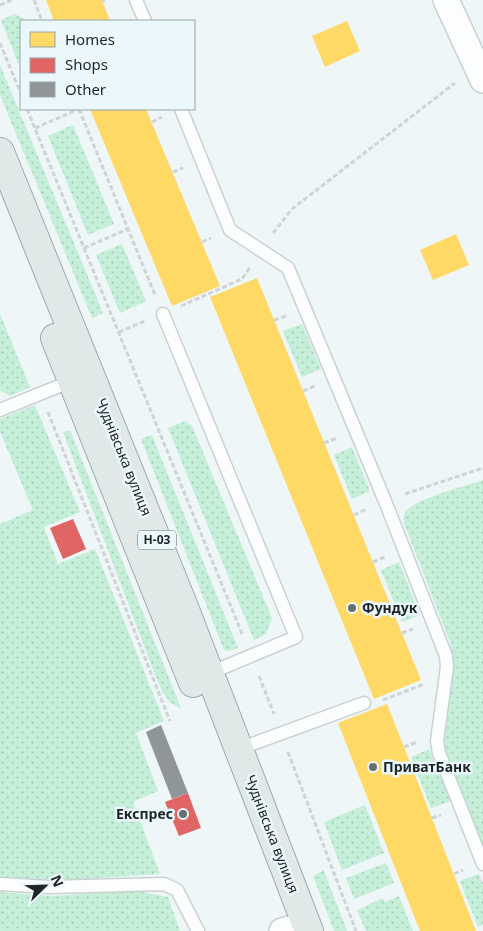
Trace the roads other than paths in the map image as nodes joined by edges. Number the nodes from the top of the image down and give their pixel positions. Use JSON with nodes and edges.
{"nodes":[{"id":1,"x":136,"y":0,"type":"edge"},
{"id":2,"x":446,"y":0,"type":"edge"},
{"id":3,"x":145,"y":20,"type":"edge"},
{"id":4,"x":478,"y":62,"type":"edge"},
{"id":5,"x":181,"y":110,"type":"edge"},
{"id":6,"x":0,"y":152,"type":"edge"},
{"id":7,"x":0,"y":202,"type":"edge"},
{"id":8,"x":163,"y":314,"type":"road end"},
{"id":9,"x":81,"y":377,"type":"junction"},
{"id":10,"x":0,"y":410,"type":"edge"},
{"id":11,"x":210,"y":673,"type":"junction"},
{"id":12,"x":364,"y":703,"type":"road end"},
{"id":13,"x":239,"y":749,"type":"junction"},
{"id":14,"x":483,"y":864,"type":"edge"},
{"id":15,"x":0,"y":884,"type":"edge"},
{"id":16,"x":292,"y":930,"type":"edge"},
{"id":17,"x":198,"y":931,"type":"edge"}],
"edges":[{"from":1,"to":3,"type":"lane"},
{"from":2,"to":4,"type":"street"},
{"from":5,"to":14,"type":"lane"},
{"from":6,"to":9,"type":"main road","name":"Чуднівська вулиця","number":"Н-03"},
{"from":7,"to":9,"type":"main road","name":"Чуднівська вулиця","number":"Н-03"},
{"from":8,"to":11,"type":"lane"},
{"from":9,"to":10,"type":"lane"},
{"from":9,"to":11,"type":"main road","name":"Чуднівська вулиця","number":"Н-03"},
{"from":9,"to":16,"type":"main road","name":"Чуднівська вулиця","number":"Н-03"},
{"from":11,"to":13,"type":"main road","name":"Чуднівська вулиця","number":"Н-03"},
{"from":12,"to":13,"type":"lane"},
{"from":13,"to":16,"type":"main road","name":"Чуднівська вулиця","number":"Н-03"},
{"from":15,"to":17,"type":"lane"}]}
